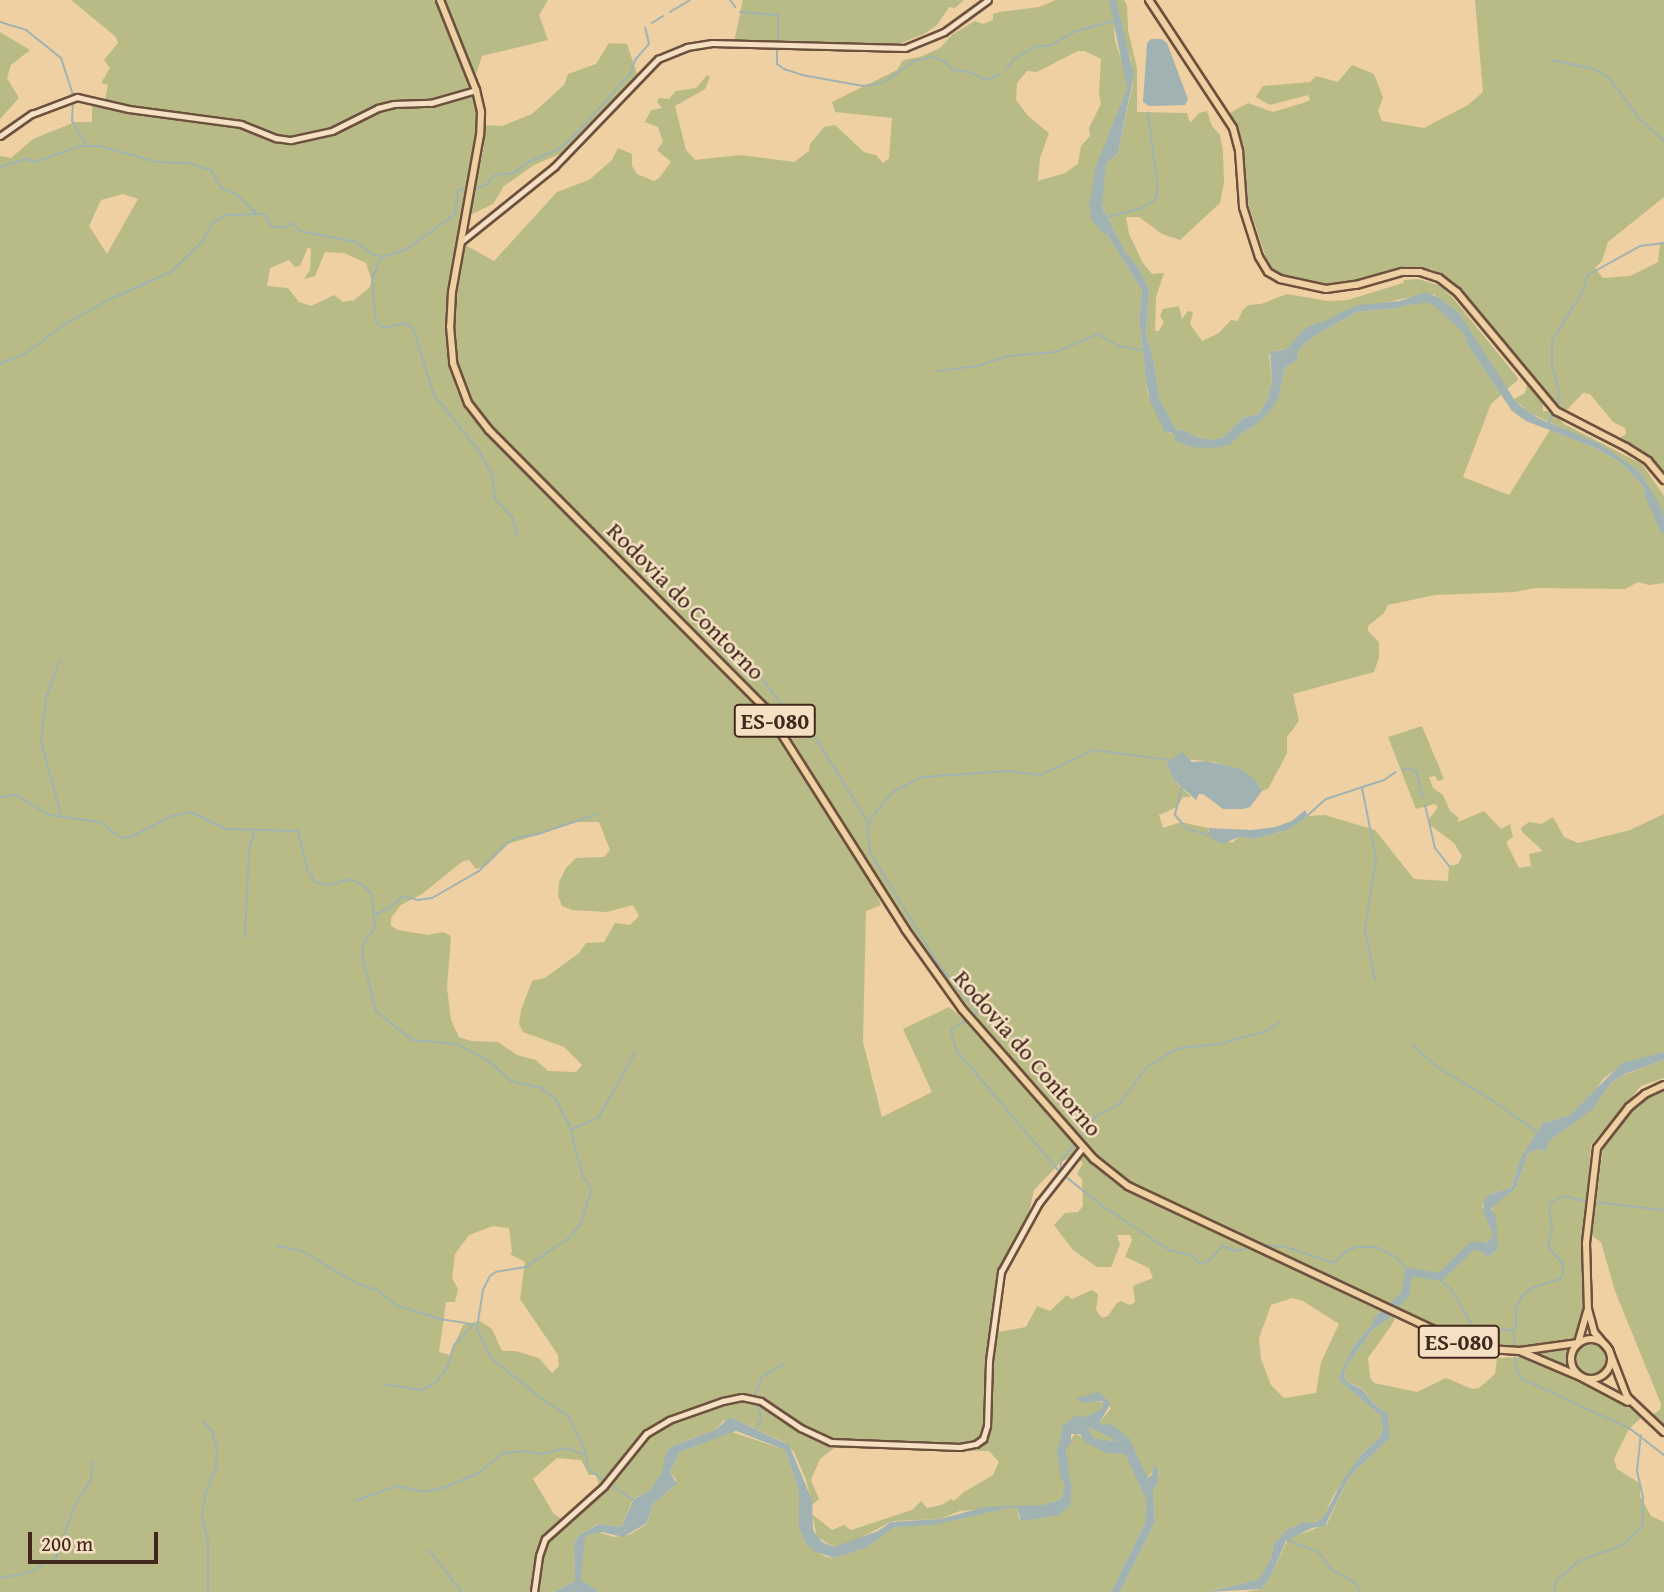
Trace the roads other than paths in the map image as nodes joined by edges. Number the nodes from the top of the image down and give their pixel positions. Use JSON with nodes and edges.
{"nodes":[{"id":1,"x":440,"y":0,"type":"edge"},
{"id":2,"x":988,"y":0,"type":"edge"},
{"id":3,"x":1149,"y":0,"type":"edge"},
{"id":4,"x":475,"y":90,"type":"junction"},
{"id":5,"x":0,"y":136,"type":"edge"},
{"id":6,"x":462,"y":241,"type":"junction"},
{"id":7,"x":1664,"y":481,"type":"edge"},
{"id":8,"x":1664,"y":1086,"type":"edge"},
{"id":9,"x":1083,"y":1147,"type":"junction"},
{"id":10,"x":1588,"y":1309,"type":"junction"},
{"id":11,"x":1578,"y":1343,"type":"junction"},
{"id":12,"x":1605,"y":1345,"type":"junction"},
{"id":13,"x":1520,"y":1351,"type":"junction"},
{"id":14,"x":1581,"y":1377,"type":"junction"},
{"id":15,"x":1641,"y":1410,"type":"junction"},
{"id":16,"x":1664,"y":1432,"type":"edge"},
{"id":17,"x":534,"y":1592,"type":"edge"}],
"edges":[{"from":1,"to":4,"type":"main road","name":"Rodovia do Contorno","number":"ES-080"},
{"from":2,"to":6,"type":"street"},
{"from":3,"to":7,"type":"main road"},
{"from":4,"to":5,"type":"street"},
{"from":4,"to":6,"type":"main road","name":"Rodovia do Contorno","number":"ES-080"},
{"from":6,"to":9,"type":"main road","name":"Rodovia do Contorno","number":"ES-080"},
{"from":8,"to":10,"type":"main road"},
{"from":9,"to":13,"type":"main road","name":"Rodovia do Contorno","number":"ES-080"},
{"from":9,"to":17,"type":"street"},
{"from":10,"to":11,"type":"main road"},
{"from":10,"to":12,"type":"main road"},
{"from":11,"to":12,"type":"main road","number":"ES-080"},
{"from":11,"to":13,"type":"main road","number":"ES-080"},
{"from":11,"to":14,"type":"main road"},
{"from":12,"to":14,"type":"main road"},
{"from":12,"to":15,"type":"main road","number":"ES-080"},
{"from":13,"to":14,"type":"main road","number":"ES-080"},
{"from":14,"to":15,"type":"main road","number":"ES-080"},
{"from":15,"to":16,"type":"main road","number":"ES-080"}]}
